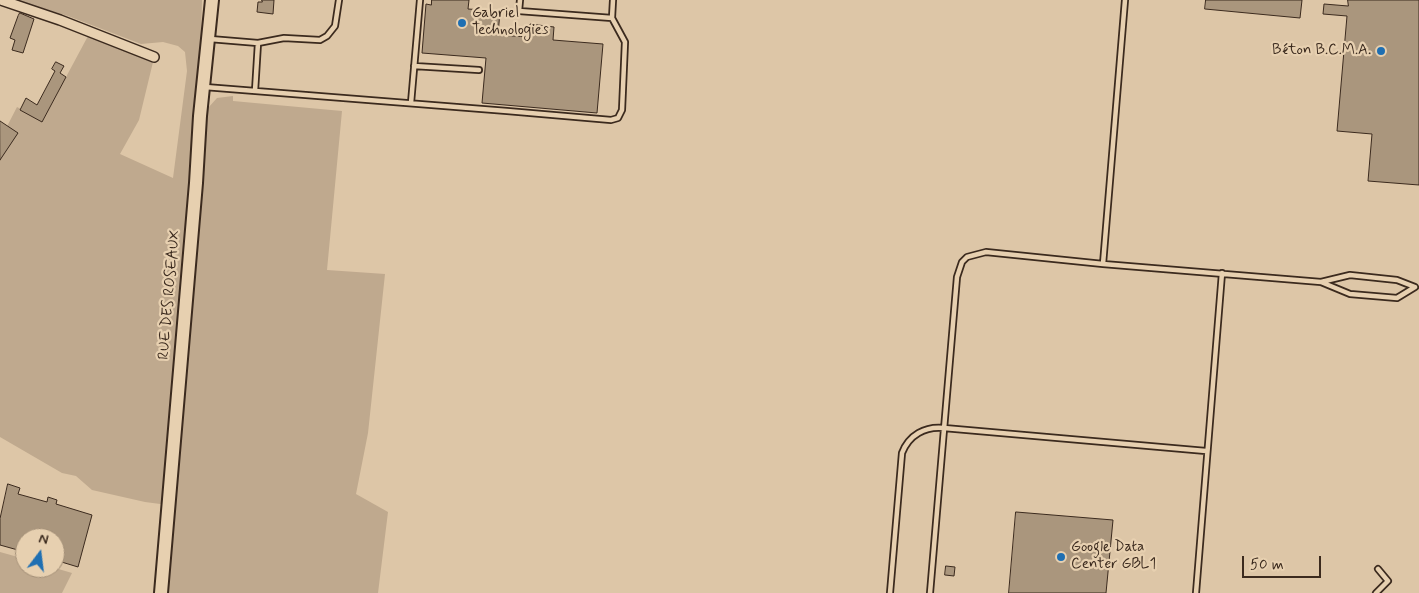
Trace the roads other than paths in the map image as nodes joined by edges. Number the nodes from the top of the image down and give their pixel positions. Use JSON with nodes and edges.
{"nodes":[{"id":1,"x":1,"y":0,"type":"edge"},
{"id":2,"x":212,"y":0,"type":"edge"},
{"id":3,"x":339,"y":0,"type":"edge"},
{"id":4,"x":420,"y":0,"type":"edge"},
{"id":5,"x":520,"y":0,"type":"edge"},
{"id":6,"x":613,"y":0,"type":"edge"},
{"id":7,"x":1125,"y":0,"type":"edge"},
{"id":8,"x":612,"y":18,"type":"junction"},
{"id":9,"x":209,"y":38,"type":"junction"},
{"id":10,"x":258,"y":43,"type":"junction"},
{"id":11,"x":154,"y":57,"type":"dead end"},
{"id":12,"x":414,"y":66,"type":"junction"},
{"id":13,"x":479,"y":70,"type":"dead end"},
{"id":14,"x":204,"y":87,"type":"junction"},
{"id":15,"x":255,"y":91,"type":"junction"},
{"id":16,"x":411,"y":103,"type":"junction"},
{"id":17,"x":1103,"y":264,"type":"junction"},
{"id":18,"x":1222,"y":273,"type":"junction"},
{"id":19,"x":1321,"y":282,"type":"junction"},
{"id":20,"x":1417,"y":288,"type":"edge"},
{"id":21,"x":944,"y":428,"type":"junction"},
{"id":22,"x":1206,"y":450,"type":"junction"},
{"id":23,"x":1378,"y":569,"type":"dead end"},
{"id":24,"x":161,"y":593,"type":"edge"},
{"id":25,"x":890,"y":593,"type":"edge"},
{"id":26,"x":930,"y":593,"type":"edge"},
{"id":27,"x":1196,"y":593,"type":"edge"},
{"id":28,"x":1376,"y":593,"type":"edge"}],
"edges":[{"from":1,"to":11,"type":"street"},
{"from":2,"to":9,"type":"street","name":"RUE DES ROSEAUX"},
{"from":3,"to":10,"type":"lane"},
{"from":4,"to":12,"type":"lane"},
{"from":5,"to":8,"type":"lane"},
{"from":6,"to":8,"type":"lane"},
{"from":7,"to":17,"type":"lane"},
{"from":8,"to":16,"type":"lane"},
{"from":9,"to":10,"type":"lane"},
{"from":9,"to":14,"type":"street","name":"RUE DES ROSEAUX"},
{"from":10,"to":15,"type":"lane"},
{"from":12,"to":13,"type":"lane"},
{"from":12,"to":16,"type":"lane"},
{"from":14,"to":15,"type":"lane"},
{"from":14,"to":24,"type":"street","name":"RUE DES ROSEAUX"},
{"from":15,"to":16,"type":"lane"},
{"from":17,"to":18,"type":"lane"},
{"from":17,"to":21,"type":"lane"},
{"from":18,"to":19,"type":"lane"},
{"from":18,"to":22,"type":"lane"},
{"from":19,"to":20,"type":"lane"},
{"from":19,"to":20,"type":"lane"},
{"from":21,"to":22,"type":"lane"},
{"from":21,"to":25,"type":"lane"},
{"from":21,"to":26,"type":"lane"},
{"from":22,"to":27,"type":"lane"},
{"from":23,"to":28,"type":"lane"}]}
